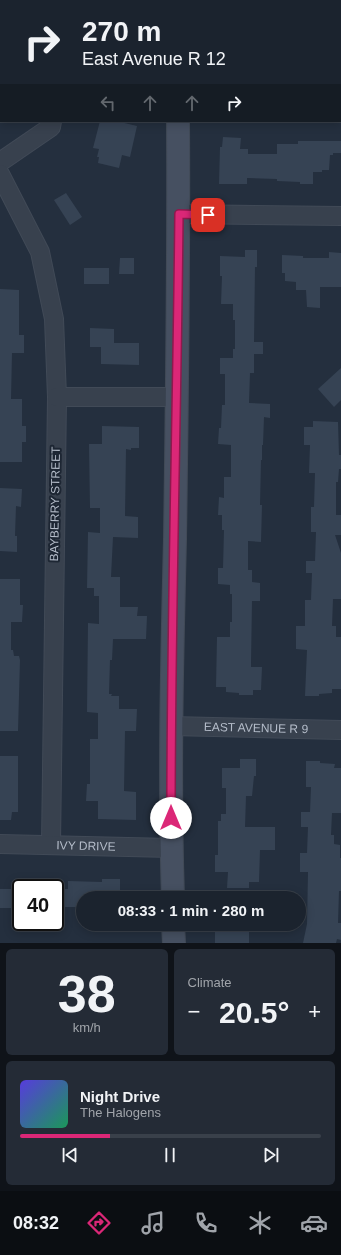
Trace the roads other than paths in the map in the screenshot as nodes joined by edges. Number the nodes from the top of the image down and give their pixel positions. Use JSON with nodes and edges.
{"nodes":[{"id":1,"x":52,"y":122,"type":"edge"},
{"id":2,"x":178,"y":122,"type":"edge"},
{"id":3,"x":0,"y":162,"type":"edge"},
{"id":4,"x":0,"y":174,"type":"edge"},
{"id":5,"x":179,"y":214,"type":"junction"},
{"id":6,"x":341,"y":216,"type":"edge"},
{"id":7,"x":57,"y":397,"type":"junction"},
{"id":8,"x":177,"y":397,"type":"junction"},
{"id":9,"x":171,"y":726,"type":"junction"},
{"id":10,"x":341,"y":730,"type":"edge"},
{"id":11,"x":0,"y":844,"type":"edge"},
{"id":12,"x":51,"y":846,"type":"junction"},
{"id":13,"x":171,"y":848,"type":"junction"},
{"id":14,"x":173,"y":891,"type":"edge"},
{"id":15,"x":173,"y":931,"type":"edge"},
{"id":16,"x":174,"y":943,"type":"edge"}],
"edges":[{"from":1,"to":3,"type":"street"},
{"from":2,"to":5,"type":"street"},
{"from":4,"to":7,"type":"street","name":"BAYBERRY STREET"},
{"from":5,"to":6,"type":"street"},
{"from":5,"to":8,"type":"street"},
{"from":7,"to":8,"type":"street"},
{"from":7,"to":12,"type":"street","name":"BAYBERRY STREET"},
{"from":8,"to":9,"type":"street"},
{"from":9,"to":10,"type":"street","name":"EAST AVENUE R 9"},
{"from":9,"to":13,"type":"street"},
{"from":11,"to":12,"type":"street","name":"IVY DRIVE"},
{"from":12,"to":13,"type":"street","name":"IVY DRIVE"},
{"from":13,"to":14,"type":"street"},
{"from":15,"to":16,"type":"street"}]}
